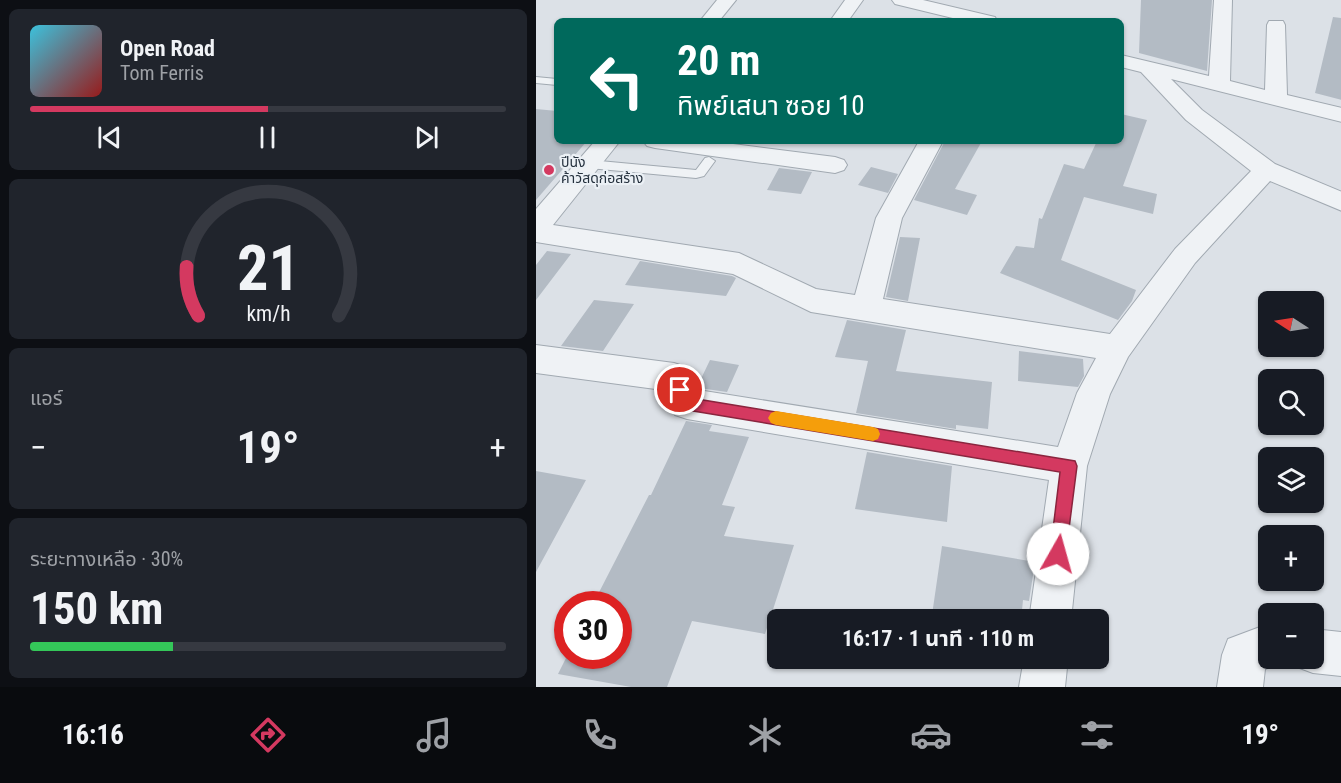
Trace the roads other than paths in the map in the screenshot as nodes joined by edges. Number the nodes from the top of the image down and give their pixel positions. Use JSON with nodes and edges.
{"nodes":[{"id":1,"x":727,"y":0,"type":"edge"},
{"id":2,"x":854,"y":0,"type":"edge"},
{"id":3,"x":901,"y":0,"type":"edge"},
{"id":4,"x":1223,"y":0,"type":"edge"},
{"id":5,"x":960,"y":6,"type":"edge"},
{"id":6,"x":712,"y":18,"type":"edge"},
{"id":7,"x":841,"y":18,"type":"edge"},
{"id":8,"x":982,"y":18,"type":"edge"},
{"id":9,"x":1276,"y":25,"type":"dead end"},
{"id":10,"x":1124,"y":62,"type":"edge"},
{"id":11,"x":1149,"y":69,"type":"junction"},
{"id":12,"x":536,"y":80,"type":"edge"},
{"id":13,"x":554,"y":82,"type":"edge"},
{"id":14,"x":1219,"y":86,"type":"junction"},
{"id":15,"x":1276,"y":100,"type":"junction"},
{"id":16,"x":1342,"y":115,"type":"edge"},
{"id":17,"x":606,"y":144,"type":"edge"},
{"id":18,"x":678,"y":144,"type":"edge"},
{"id":19,"x":929,"y":144,"type":"edge"},
{"id":20,"x":709,"y":161,"type":"dead end"},
{"id":21,"x":589,"y":164,"type":"junction"},
{"id":22,"x":835,"y":165,"type":"dead end"},
{"id":23,"x":1266,"y":170,"type":"junction"},
{"id":24,"x":1342,"y":202,"type":"edge"},
{"id":25,"x":536,"y":226,"type":"edge"},
{"id":26,"x":536,"y":232,"type":"edge"},
{"id":27,"x":866,"y":309,"type":"junction"},
{"id":28,"x":1117,"y":348,"type":"junction"},
{"id":29,"x":536,"y":359,"type":"edge"},
{"id":30,"x":1069,"y":466,"type":"junction"},
{"id":31,"x":1051,"y":609,"type":"edge"},
{"id":32,"x":1258,"y":650,"type":"edge"},
{"id":33,"x":1324,"y":652,"type":"edge"},
{"id":34,"x":1342,"y":654,"type":"edge"},
{"id":35,"x":1044,"y":669,"type":"edge"},
{"id":36,"x":1042,"y":687,"type":"edge"},
{"id":37,"x":1240,"y":687,"type":"edge"}],
"edges":[{"from":1,"to":6,"type":"street"},
{"from":2,"to":7,"type":"street"},
{"from":3,"to":5,"type":"street"},
{"from":4,"to":14,"type":"street"},
{"from":5,"to":8,"type":"street"},
{"from":9,"to":15,"type":"street"},
{"from":10,"to":11,"type":"street"},
{"from":11,"to":14,"type":"street"},
{"from":11,"to":23,"type":"street"},
{"from":12,"to":13,"type":"lane"},
{"from":14,"to":15,"type":"street"},
{"from":15,"to":16,"type":"street"},
{"from":17,"to":21,"type":"street"},
{"from":18,"to":22,"type":"street"},
{"from":19,"to":27,"type":"street"},
{"from":20,"to":21,"type":"lane"},
{"from":21,"to":25,"type":"street"},
{"from":23,"to":24,"type":"street"},
{"from":23,"to":28,"type":"street"},
{"from":26,"to":27,"type":"street"},
{"from":27,"to":28,"type":"street"},
{"from":28,"to":30,"type":"street"},
{"from":29,"to":30,"type":"street"},
{"from":30,"to":31,"type":"street"},
{"from":32,"to":37,"type":"street"},
{"from":33,"to":34,"type":"street"},
{"from":35,"to":36,"type":"street"}]}
